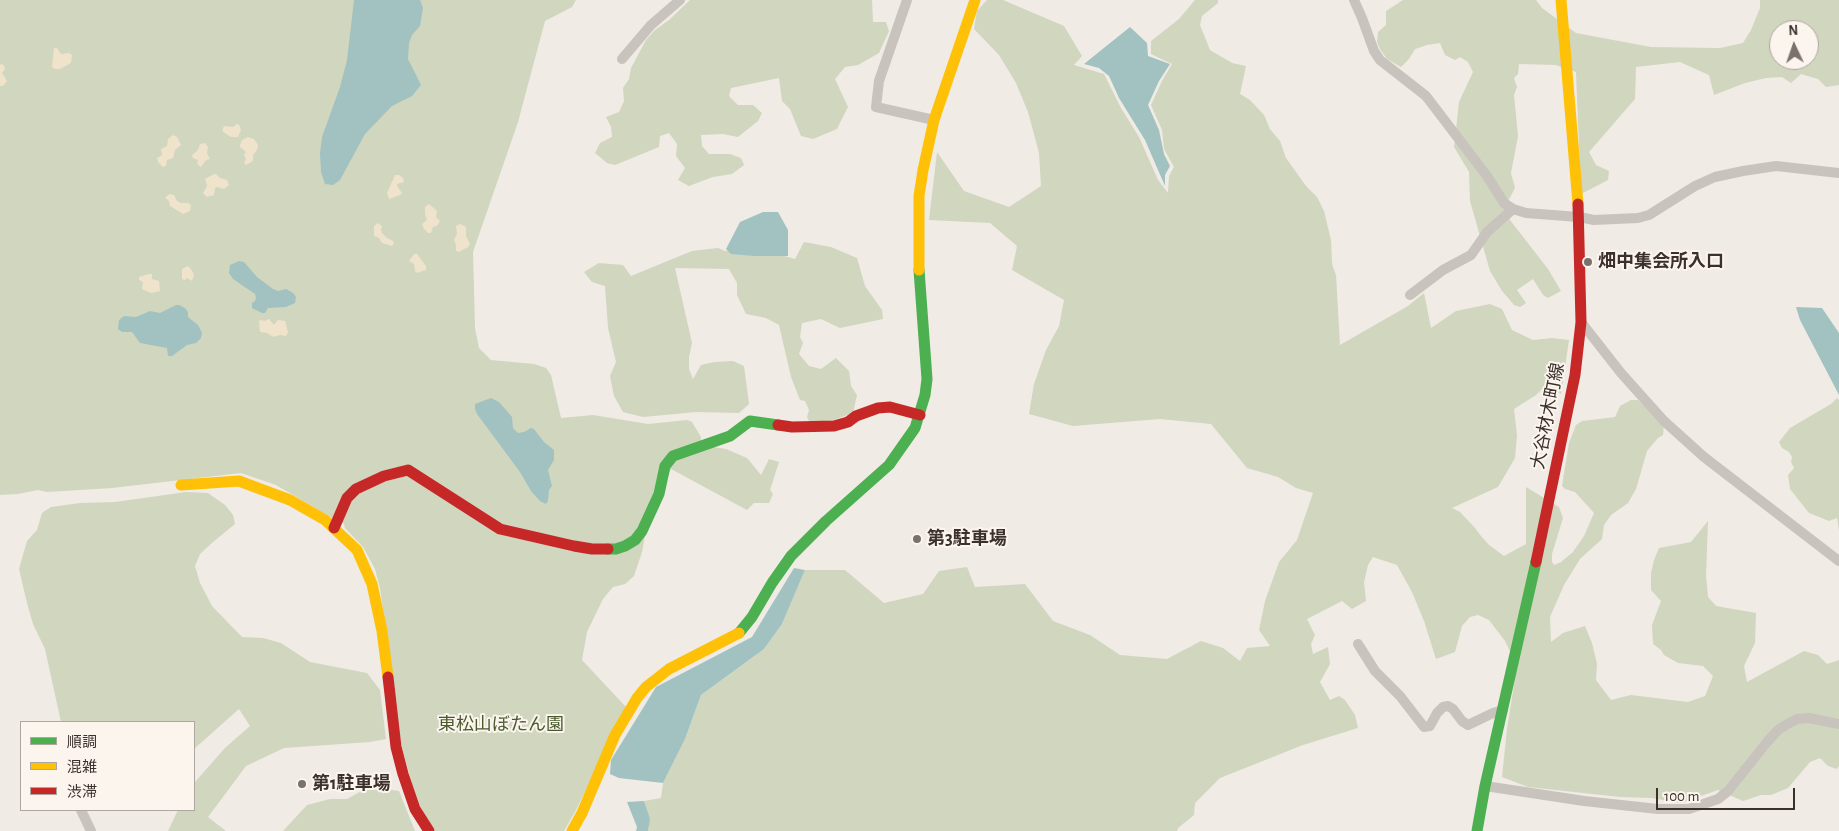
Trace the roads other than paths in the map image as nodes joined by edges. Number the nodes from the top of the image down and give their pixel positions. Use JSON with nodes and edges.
{"nodes":[{"id":1,"x":680,"y":0,"type":"edge"},
{"id":2,"x":907,"y":0,"type":"edge"},
{"id":3,"x":975,"y":0,"type":"edge"},
{"id":4,"x":1354,"y":0,"type":"edge"},
{"id":5,"x":1561,"y":0,"type":"edge"},
{"id":6,"x":622,"y":59,"type":"dead end"},
{"id":7,"x":934,"y":120,"type":"junction"},
{"id":8,"x":1839,"y":173,"type":"edge"},
{"id":9,"x":1513,"y":210,"type":"junction"},
{"id":10,"x":1579,"y":217,"type":"junction"},
{"id":11,"x":1410,"y":295,"type":"dead end"},
{"id":12,"x":1581,"y":322,"type":"junction"},
{"id":13,"x":920,"y":415,"type":"junction"},
{"id":14,"x":181,"y":485,"type":"dead end"},
{"id":15,"x":334,"y":528,"type":"junction"},
{"id":16,"x":1839,"y":561,"type":"edge"},
{"id":17,"x":1358,"y":644,"type":"dead end"},
{"id":18,"x":1503,"y":710,"type":"junction"},
{"id":19,"x":1839,"y":724,"type":"edge"},
{"id":20,"x":1485,"y":786,"type":"junction"},
{"id":21,"x":81,"y":811,"type":"edge"},
{"id":22,"x":91,"y":831,"type":"edge"},
{"id":23,"x":430,"y":831,"type":"edge"},
{"id":24,"x":572,"y":831,"type":"edge"},
{"id":25,"x":1477,"y":831,"type":"edge"}],
"edges":[{"from":1,"to":6,"type":"street"},
{"from":2,"to":7,"type":"street"},
{"from":3,"to":7,"type":"street"},
{"from":4,"to":9,"type":"street"},
{"from":5,"to":10,"type":"street","name":"大谷材木町線"},
{"from":7,"to":13,"type":"street"},
{"from":8,"to":10,"type":"street"},
{"from":9,"to":10,"type":"street"},
{"from":9,"to":11,"type":"street"},
{"from":10,"to":12,"type":"street","name":"大谷材木町線"},
{"from":12,"to":16,"type":"street"},
{"from":12,"to":18,"type":"street","name":"大谷材木町線"},
{"from":13,"to":15,"type":"street"},
{"from":13,"to":24,"type":"street"},
{"from":14,"to":15,"type":"street"},
{"from":15,"to":23,"type":"street"},
{"from":17,"to":18,"type":"street"},
{"from":18,"to":20,"type":"street","name":"大谷材木町線"},
{"from":19,"to":20,"type":"street"},
{"from":20,"to":25,"type":"street","name":"大谷材木町線"},
{"from":21,"to":22,"type":"street"}]}
